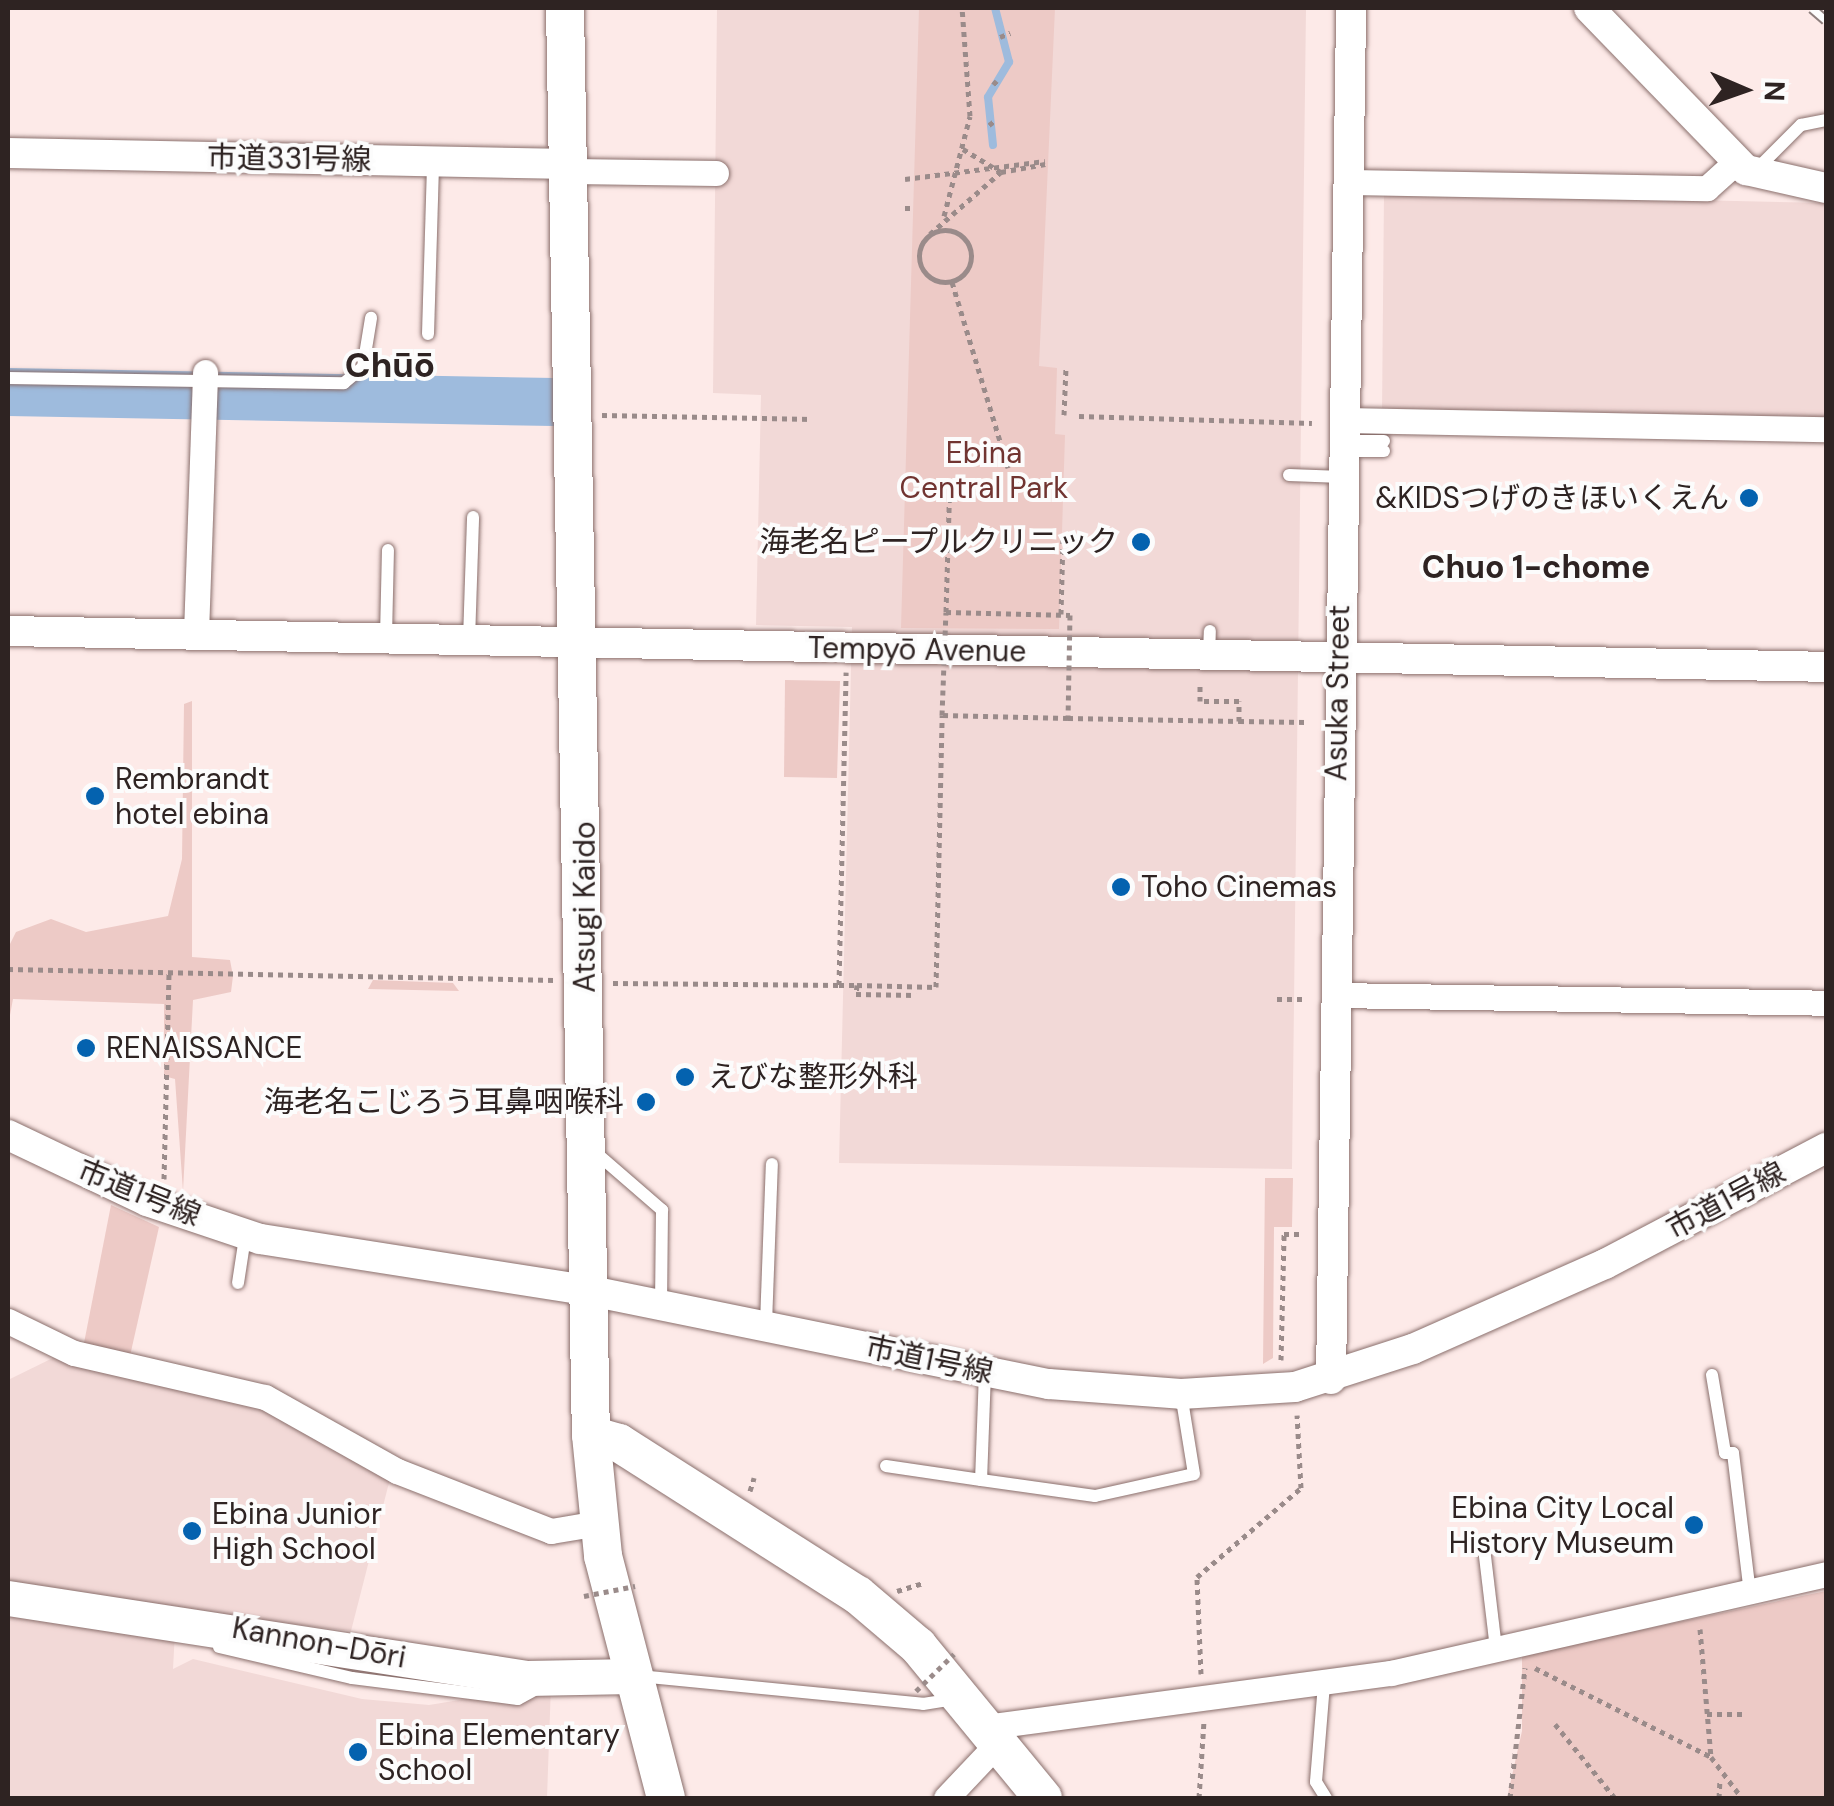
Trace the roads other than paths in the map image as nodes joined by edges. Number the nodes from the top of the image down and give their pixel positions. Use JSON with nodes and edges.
{"nodes":[{"id":1,"x":565,"y":8,"type":"edge"},
{"id":2,"x":1351,"y":8,"type":"edge"},
{"id":3,"x":1588,"y":8,"type":"edge"},
{"id":4,"x":1826,"y":120,"type":"edge"},
{"id":5,"x":8,"y":153,"type":"edge"},
{"id":6,"x":432,"y":162,"type":"junction"},
{"id":7,"x":1741,"y":166,"type":"junction"},
{"id":8,"x":571,"y":168,"type":"junction"},
{"id":9,"x":708,"y":173,"type":"dead end"},
{"id":10,"x":1350,"y":182,"type":"junction"},
{"id":11,"x":1826,"y":188,"type":"edge"},
{"id":12,"x":370,"y":318,"type":"dead end"},
{"id":13,"x":428,"y":334,"type":"dead end"},
{"id":14,"x":8,"y":378,"type":"edge"},
{"id":15,"x":204,"y":388,"type":"junction"},
{"id":16,"x":1826,"y":429,"type":"edge"},
{"id":17,"x":1384,"y":446,"type":"dead end"},
{"id":18,"x":1344,"y":447,"type":"junction"},
{"id":19,"x":1290,"y":475,"type":"dead end"},
{"id":20,"x":473,"y":517,"type":"dead end"},
{"id":21,"x":388,"y":550,"type":"dead end"},
{"id":22,"x":8,"y":631,"type":"edge"},
{"id":23,"x":196,"y":633,"type":"junction"},
{"id":24,"x":386,"y":638,"type":"junction"},
{"id":25,"x":470,"y":640,"type":"junction"},
{"id":26,"x":583,"y":643,"type":"junction"},
{"id":27,"x":1337,"y":661,"type":"junction"},
{"id":28,"x":1826,"y":667,"type":"edge"},
{"id":29,"x":1334,"y":995,"type":"junction"},
{"id":30,"x":1826,"y":1003,"type":"edge"},
{"id":31,"x":8,"y":1135,"type":"edge"},
{"id":32,"x":585,"y":1144,"type":"junction"},
{"id":33,"x":1826,"y":1148,"type":"edge"},
{"id":34,"x":772,"y":1164,"type":"dead end"},
{"id":35,"x":245,"y":1234,"type":"junction"},
{"id":36,"x":238,"y":1283,"type":"dead end"},
{"id":37,"x":586,"y":1290,"type":"junction"},
{"id":38,"x":661,"y":1307,"type":"junction"},
{"id":39,"x":8,"y":1321,"type":"edge"},
{"id":40,"x":766,"y":1327,"type":"junction"},
{"id":41,"x":985,"y":1372,"type":"junction"},
{"id":42,"x":1712,"y":1375,"type":"dead end"},
{"id":43,"x":1331,"y":1379,"type":"junction"},
{"id":44,"x":1182,"y":1394,"type":"junction"},
{"id":45,"x":591,"y":1435,"type":"junction"},
{"id":46,"x":886,"y":1466,"type":"dead end"},
{"id":47,"x":981,"y":1480,"type":"junction"},
{"id":48,"x":599,"y":1522,"type":"junction"},
{"id":49,"x":1484,"y":1548,"type":"dead end"},
{"id":50,"x":1826,"y":1574,"type":"edge"},
{"id":51,"x":1748,"y":1586,"type":"junction"},
{"id":52,"x":8,"y":1598,"type":"edge"},
{"id":53,"x":1496,"y":1648,"type":"junction"},
{"id":54,"x":632,"y":1676,"type":"junction"},
{"id":55,"x":1324,"y":1684,"type":"junction"},
{"id":56,"x":983,"y":1722,"type":"junction"},
{"id":57,"x":666,"y":1798,"type":"edge"},
{"id":58,"x":946,"y":1798,"type":"edge"},
{"id":59,"x":1042,"y":1798,"type":"edge"},
{"id":60,"x":1326,"y":1798,"type":"edge"}],
"edges":[{"from":1,"to":8,"type":"main road","name":"Atsugi Kaido"},
{"from":2,"to":10,"type":"street","name":"Asuka Street"},
{"from":3,"to":7,"type":"street"},
{"from":4,"to":7,"type":"lane"},
{"from":5,"to":6,"type":"street","name":"市道331号線"},
{"from":6,"to":8,"type":"street","name":"市道331号線"},
{"from":6,"to":13,"type":"lane"},
{"from":7,"to":10,"type":"street"},
{"from":7,"to":11,"type":"street"},
{"from":8,"to":9,"type":"street"},
{"from":8,"to":26,"type":"main road","name":"Atsugi Kaido"},
{"from":10,"to":18,"type":"street","name":"Asuka Street"},
{"from":12,"to":15,"type":"lane"},
{"from":14,"to":15,"type":"lane"},
{"from":15,"to":23,"type":"street"},
{"from":16,"to":18,"type":"street"},
{"from":17,"to":18,"type":"lane"},
{"from":18,"to":19,"type":"lane"},
{"from":18,"to":27,"type":"street","name":"Asuka Street"},
{"from":20,"to":25,"type":"lane"},
{"from":21,"to":24,"type":"lane"},
{"from":22,"to":23,"type":"street","name":"Tempyō Avenue"},
{"from":23,"to":24,"type":"street","name":"Tempyō Avenue"},
{"from":24,"to":25,"type":"street","name":"Tempyō Avenue"},
{"from":25,"to":26,"type":"street","name":"Tempyō Avenue"},
{"from":26,"to":27,"type":"street","name":"Tempyō Avenue"},
{"from":26,"to":32,"type":"main road","name":"Atsugi Kaido"},
{"from":27,"to":28,"type":"street","name":"Tempyō Avenue"},
{"from":27,"to":29,"type":"street","name":"Asuka Street"},
{"from":29,"to":30,"type":"street"},
{"from":29,"to":43,"type":"street","name":"Asuka Street"},
{"from":31,"to":35,"type":"street","name":"市道1号線"},
{"from":32,"to":37,"type":"main road","name":"Atsugi Kaido"},
{"from":32,"to":38,"type":"lane"},
{"from":33,"to":43,"type":"street","name":"市道1号線"},
{"from":34,"to":40,"type":"lane"},
{"from":35,"to":36,"type":"lane"},
{"from":35,"to":37,"type":"street","name":"市道1号線"},
{"from":37,"to":38,"type":"street","name":"市道1号線"},
{"from":37,"to":45,"type":"main road","name":"Atsugi Kaido"},
{"from":38,"to":40,"type":"street","name":"市道1号線"},
{"from":39,"to":48,"type":"street"},
{"from":40,"to":41,"type":"street","name":"市道1号線"},
{"from":41,"to":44,"type":"street","name":"市道1号線"},
{"from":41,"to":47,"type":"lane"},
{"from":42,"to":51,"type":"lane"},
{"from":43,"to":44,"type":"street","name":"市道1号線"},
{"from":44,"to":47,"type":"lane"},
{"from":45,"to":48,"type":"main road","name":"Atsugi Kaido"},
{"from":45,"to":56,"type":"main road"},
{"from":46,"to":47,"type":"lane"},
{"from":48,"to":54,"type":"main road","name":"Atsugi Kaido"},
{"from":49,"to":53,"type":"lane"},
{"from":50,"to":51,"type":"street"},
{"from":51,"to":53,"type":"street"},
{"from":52,"to":54,"type":"main road","name":"Kannon-Dōri"},
{"from":53,"to":55,"type":"street"},
{"from":54,"to":56,"type":"lane"},
{"from":54,"to":57,"type":"main road","name":"Atsugi Kaido"},
{"from":55,"to":56,"type":"street"},
{"from":55,"to":60,"type":"lane"},
{"from":56,"to":58,"type":"street"},
{"from":56,"to":59,"type":"main road"}]}
